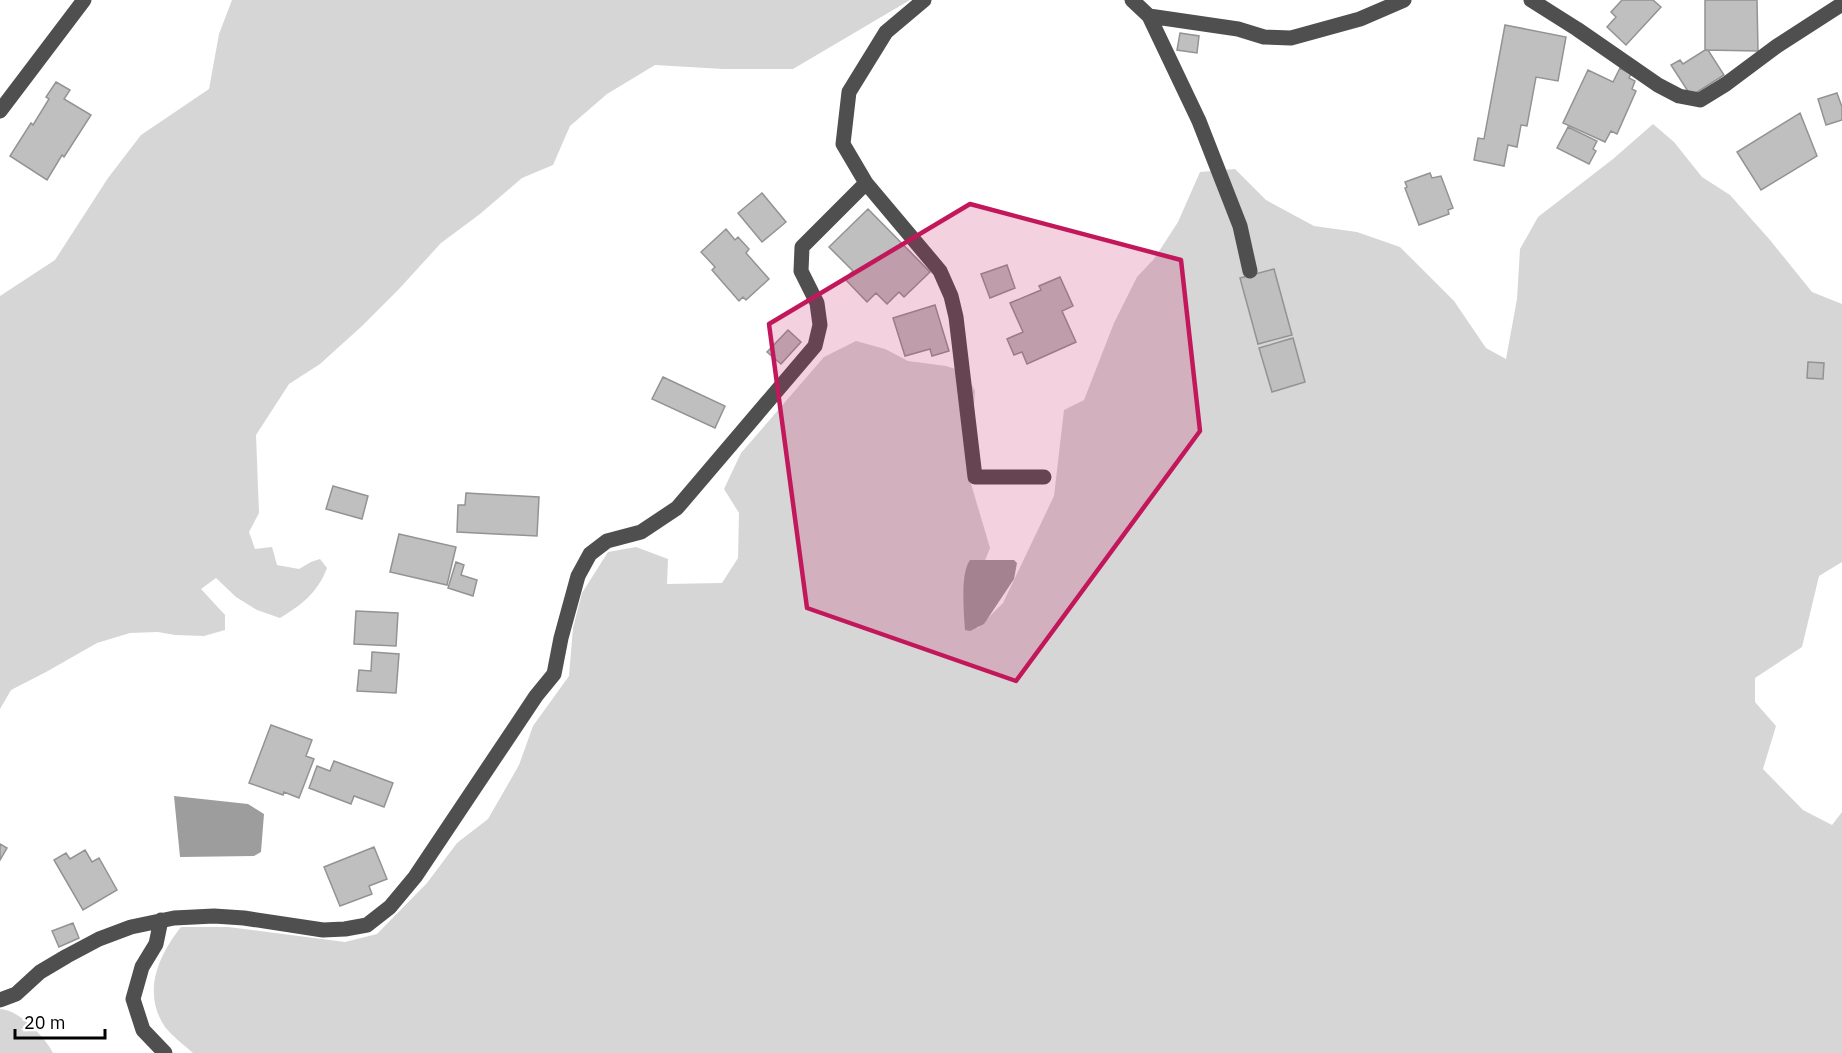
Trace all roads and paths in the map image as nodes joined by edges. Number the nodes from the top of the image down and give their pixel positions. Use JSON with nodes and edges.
{"nodes":[{"id":1,"x":84,"y":0,"type":"edge"},
{"id":2,"x":924,"y":0,"type":"edge"},
{"id":3,"x":1132,"y":0,"type":"edge"},
{"id":4,"x":1404,"y":0,"type":"edge"},
{"id":5,"x":1531,"y":0,"type":"edge"},
{"id":6,"x":1842,"y":4,"type":"edge"},
{"id":7,"x":1149,"y":16,"type":"junction"},
{"id":8,"x":0,"y":111,"type":"edge"},
{"id":9,"x":866,"y":183,"type":"junction"},
{"id":10,"x":1250,"y":271,"type":"dead end"},
{"id":11,"x":1044,"y":477,"type":"dead end"},
{"id":12,"x":161,"y":920,"type":"junction"},
{"id":13,"x":0,"y":1000,"type":"edge"},
{"id":14,"x":165,"y":1053,"type":"edge"}],
"edges":[{"from":1,"to":8,"type":"street"},
{"from":2,"to":9,"type":"street"},
{"from":3,"to":7,"type":"street"},
{"from":4,"to":7,"type":"street"},
{"from":5,"to":6,"type":"street"},
{"from":7,"to":10,"type":"street"},
{"from":9,"to":11,"type":"street"},
{"from":9,"to":12,"type":"street"},
{"from":12,"to":13,"type":"street"},
{"from":12,"to":14,"type":"street"}]}
